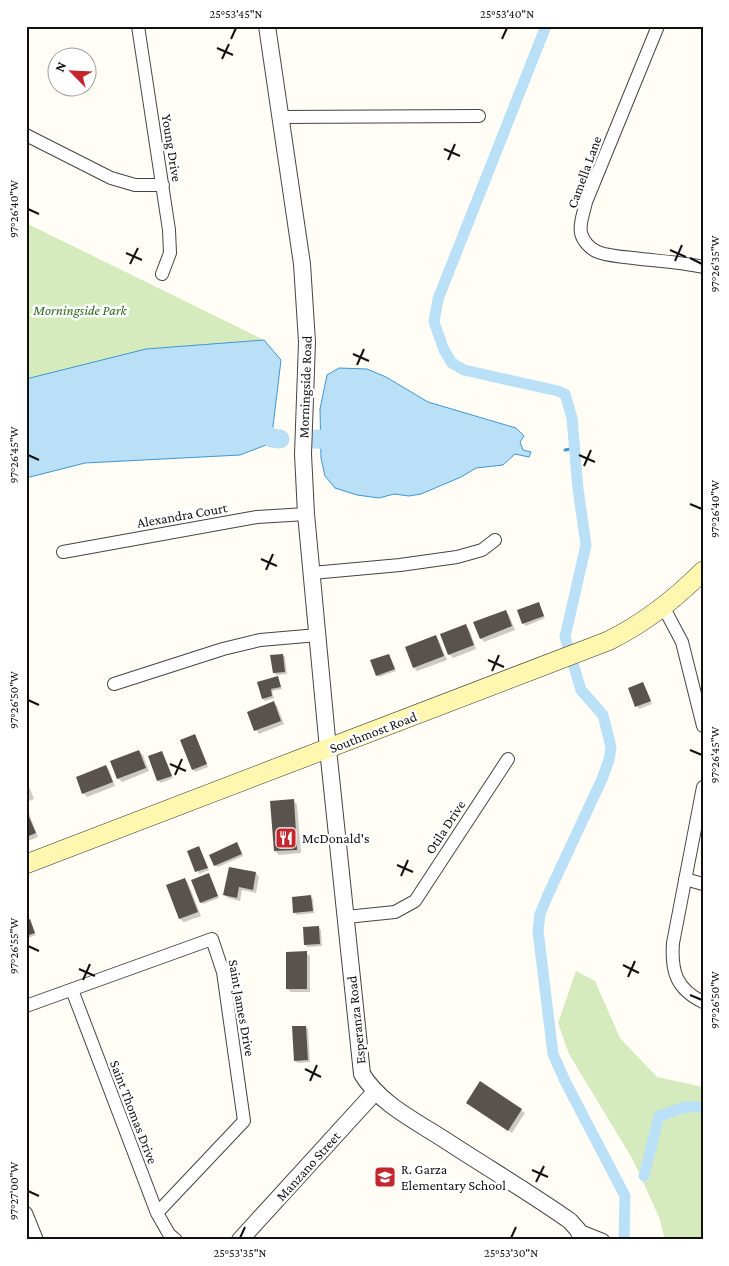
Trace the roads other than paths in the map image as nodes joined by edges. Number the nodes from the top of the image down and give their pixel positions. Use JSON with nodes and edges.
{"nodes":[{"id":1,"x":138,"y":26,"type":"edge"},
{"id":2,"x":267,"y":26,"type":"edge"},
{"id":3,"x":658,"y":26,"type":"edge"},
{"id":4,"x":479,"y":116,"type":"dead end"},
{"id":5,"x":280,"y":117,"type":"junction"},
{"id":6,"x":26,"y":135,"type":"edge"},
{"id":7,"x":163,"y":185,"type":"junction"},
{"id":8,"x":703,"y":267,"type":"edge"},
{"id":9,"x":162,"y":274,"type":"dead end"},
{"id":10,"x":306,"y":514,"type":"junction"},
{"id":11,"x":495,"y":540,"type":"dead end"},
{"id":12,"x":63,"y":552,"type":"dead end"},
{"id":13,"x":703,"y":572,"type":"edge"},
{"id":14,"x":312,"y":573,"type":"junction"},
{"id":15,"x":664,"y":608,"type":"junction"},
{"id":16,"x":318,"y":635,"type":"junction"},
{"id":17,"x":114,"y":684,"type":"dead end"},
{"id":18,"x":703,"y":726,"type":"edge"},
{"id":19,"x":328,"y":749,"type":"junction"},
{"id":20,"x":508,"y":759,"type":"dead end"},
{"id":21,"x":703,"y":787,"type":"edge"},
{"id":22,"x":26,"y":864,"type":"edge"},
{"id":23,"x":685,"y":879,"type":"junction"},
{"id":24,"x":703,"y":884,"type":"edge"},
{"id":25,"x":346,"y":917,"type":"junction"},
{"id":26,"x":72,"y":990,"type":"junction"},
{"id":27,"x":703,"y":1002,"type":"edge"},
{"id":28,"x":26,"y":1006,"type":"edge"},
{"id":29,"x":375,"y":1092,"type":"junction"},
{"id":30,"x":26,"y":1213,"type":"edge"},
{"id":31,"x":157,"y":1214,"type":"junction"},
{"id":32,"x":590,"y":1237,"type":"edge"},
{"id":33,"x":37,"y":1240,"type":"edge"},
{"id":34,"x":176,"y":1240,"type":"edge"},
{"id":35,"x":240,"y":1240,"type":"edge"}],
"edges":[{"from":1,"to":7,"type":"street","name":"Young Drive"},
{"from":2,"to":5,"type":"street","name":"Morningside Road"},
{"from":3,"to":8,"type":"street","name":"Camella Lane"},
{"from":4,"to":5,"type":"street"},
{"from":5,"to":10,"type":"street","name":"Morningside Road"},
{"from":6,"to":7,"type":"street"},
{"from":7,"to":9,"type":"street","name":"Young Drive"},
{"from":10,"to":12,"type":"street","name":"Alexandra Court"},
{"from":10,"to":14,"type":"street","name":"Morningside Road"},
{"from":11,"to":14,"type":"street"},
{"from":13,"to":15,"type":"main road","name":"Southmost Road"},
{"from":14,"to":16,"type":"street","name":"Morningside Road"},
{"from":15,"to":18,"type":"street"},
{"from":15,"to":19,"type":"main road","name":"Southmost Road"},
{"from":16,"to":17,"type":"street"},
{"from":16,"to":19,"type":"street","name":"Morningside Road"},
{"from":19,"to":22,"type":"main road","name":"Southmost Road"},
{"from":19,"to":25,"type":"street","name":"Esperanza Road"},
{"from":20,"to":25,"type":"street","name":"Otila Drive"},
{"from":21,"to":23,"type":"street"},
{"from":23,"to":24,"type":"street"},
{"from":23,"to":27,"type":"street"},
{"from":25,"to":29,"type":"street","name":"Esperanza Road"},
{"from":26,"to":28,"type":"street","name":"Saint James Drive"},
{"from":26,"to":31,"type":"street","name":"Saint Thomas Drive"},
{"from":26,"to":31,"type":"street","name":"Saint James Drive"},
{"from":29,"to":32,"type":"street","name":"Esperanza Road"},
{"from":29,"to":35,"type":"street","name":"Manzano Street"},
{"from":30,"to":33,"type":"street"},
{"from":31,"to":34,"type":"street","name":"Saint Thomas Drive"}]}
